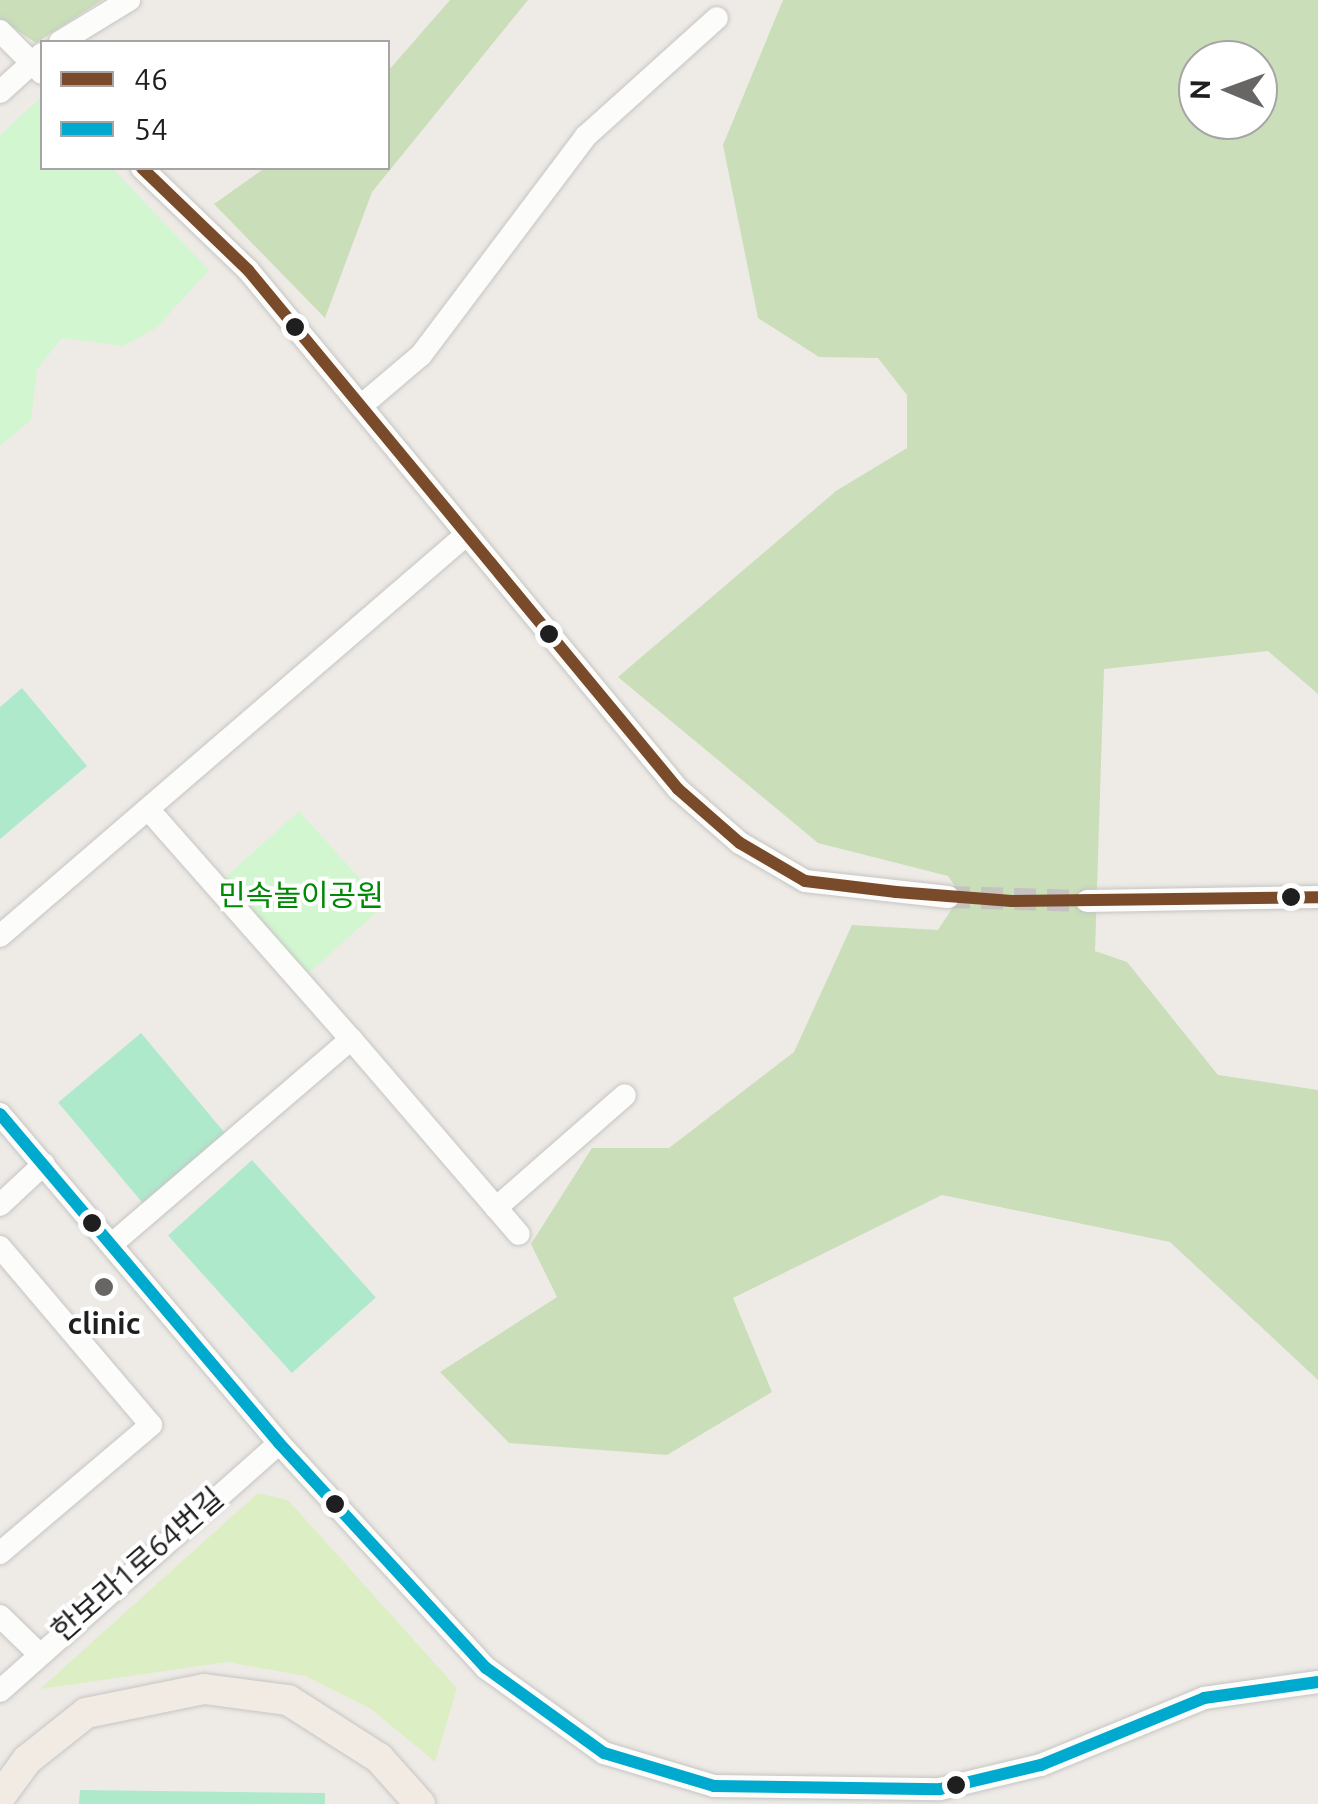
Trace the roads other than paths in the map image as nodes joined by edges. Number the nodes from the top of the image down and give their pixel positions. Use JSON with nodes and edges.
{"nodes":[{"id":1,"x":129,"y":0,"type":"edge"},
{"id":2,"x":717,"y":18,"type":"dead end"},
{"id":3,"x":0,"y":31,"type":"edge"},
{"id":4,"x":63,"y":40,"type":"edge"},
{"id":5,"x":38,"y":62,"type":"edge"},
{"id":6,"x":0,"y":92,"type":"edge"},
{"id":7,"x":144,"y":170,"type":"edge"},
{"id":8,"x":360,"y":406,"type":"junction"},
{"id":9,"x":468,"y":534,"type":"junction"},
{"id":10,"x":148,"y":809,"type":"junction"},
{"id":11,"x":948,"y":897,"type":"tunnel mouth"},
{"id":12,"x":1318,"y":898,"type":"edge"},
{"id":13,"x":1087,"y":902,"type":"tunnel mouth"},
{"id":14,"x":0,"y":936,"type":"edge"},
{"id":15,"x":351,"y":1039,"type":"junction"},
{"id":16,"x":625,"y":1095,"type":"dead end"},
{"id":17,"x":0,"y":1114,"type":"edge"},
{"id":18,"x":44,"y":1164,"type":"junction"},
{"id":19,"x":0,"y":1205,"type":"edge"},
{"id":20,"x":496,"y":1208,"type":"junction"},
{"id":21,"x":518,"y":1234,"type":"dead end"},
{"id":22,"x":112,"y":1244,"type":"junction"},
{"id":23,"x":0,"y":1247,"type":"edge"},
{"id":24,"x":279,"y":1443,"type":"junction"},
{"id":25,"x":0,"y":1553,"type":"edge"},
{"id":26,"x":0,"y":1616,"type":"edge"},
{"id":27,"x":36,"y":1652,"type":"junction"},
{"id":28,"x":1318,"y":1682,"type":"edge"},
{"id":29,"x":0,"y":1690,"type":"edge"},
{"id":30,"x":0,"y":1797,"type":"edge"},
{"id":31,"x":420,"y":1804,"type":"edge"}],
"edges":[{"from":1,"to":4,"type":"street"},
{"from":2,"to":8,"type":"street"},
{"from":3,"to":5,"type":"street"},
{"from":5,"to":6,"type":"street"},
{"from":7,"to":8,"type":"street"},
{"from":8,"to":9,"type":"street"},
{"from":9,"to":10,"type":"street"},
{"from":9,"to":11,"type":"street"},
{"from":10,"to":14,"type":"street"},
{"from":10,"to":15,"type":"street"},
{"from":12,"to":13,"type":"street"},
{"from":15,"to":20,"type":"street"},
{"from":15,"to":22,"type":"street"},
{"from":16,"to":20,"type":"street"},
{"from":17,"to":18,"type":"street"},
{"from":18,"to":19,"type":"street"},
{"from":18,"to":22,"type":"street"},
{"from":20,"to":21,"type":"street"},
{"from":22,"to":24,"type":"street"},
{"from":23,"to":25,"type":"street"},
{"from":24,"to":27,"type":"street","name":"한보라1로64번길"},
{"from":24,"to":28,"type":"street"},
{"from":26,"to":27,"type":"street"},
{"from":27,"to":29,"type":"street","name":"한보라1로64번길"},
{"from":30,"to":31,"type":"main road"}]}
